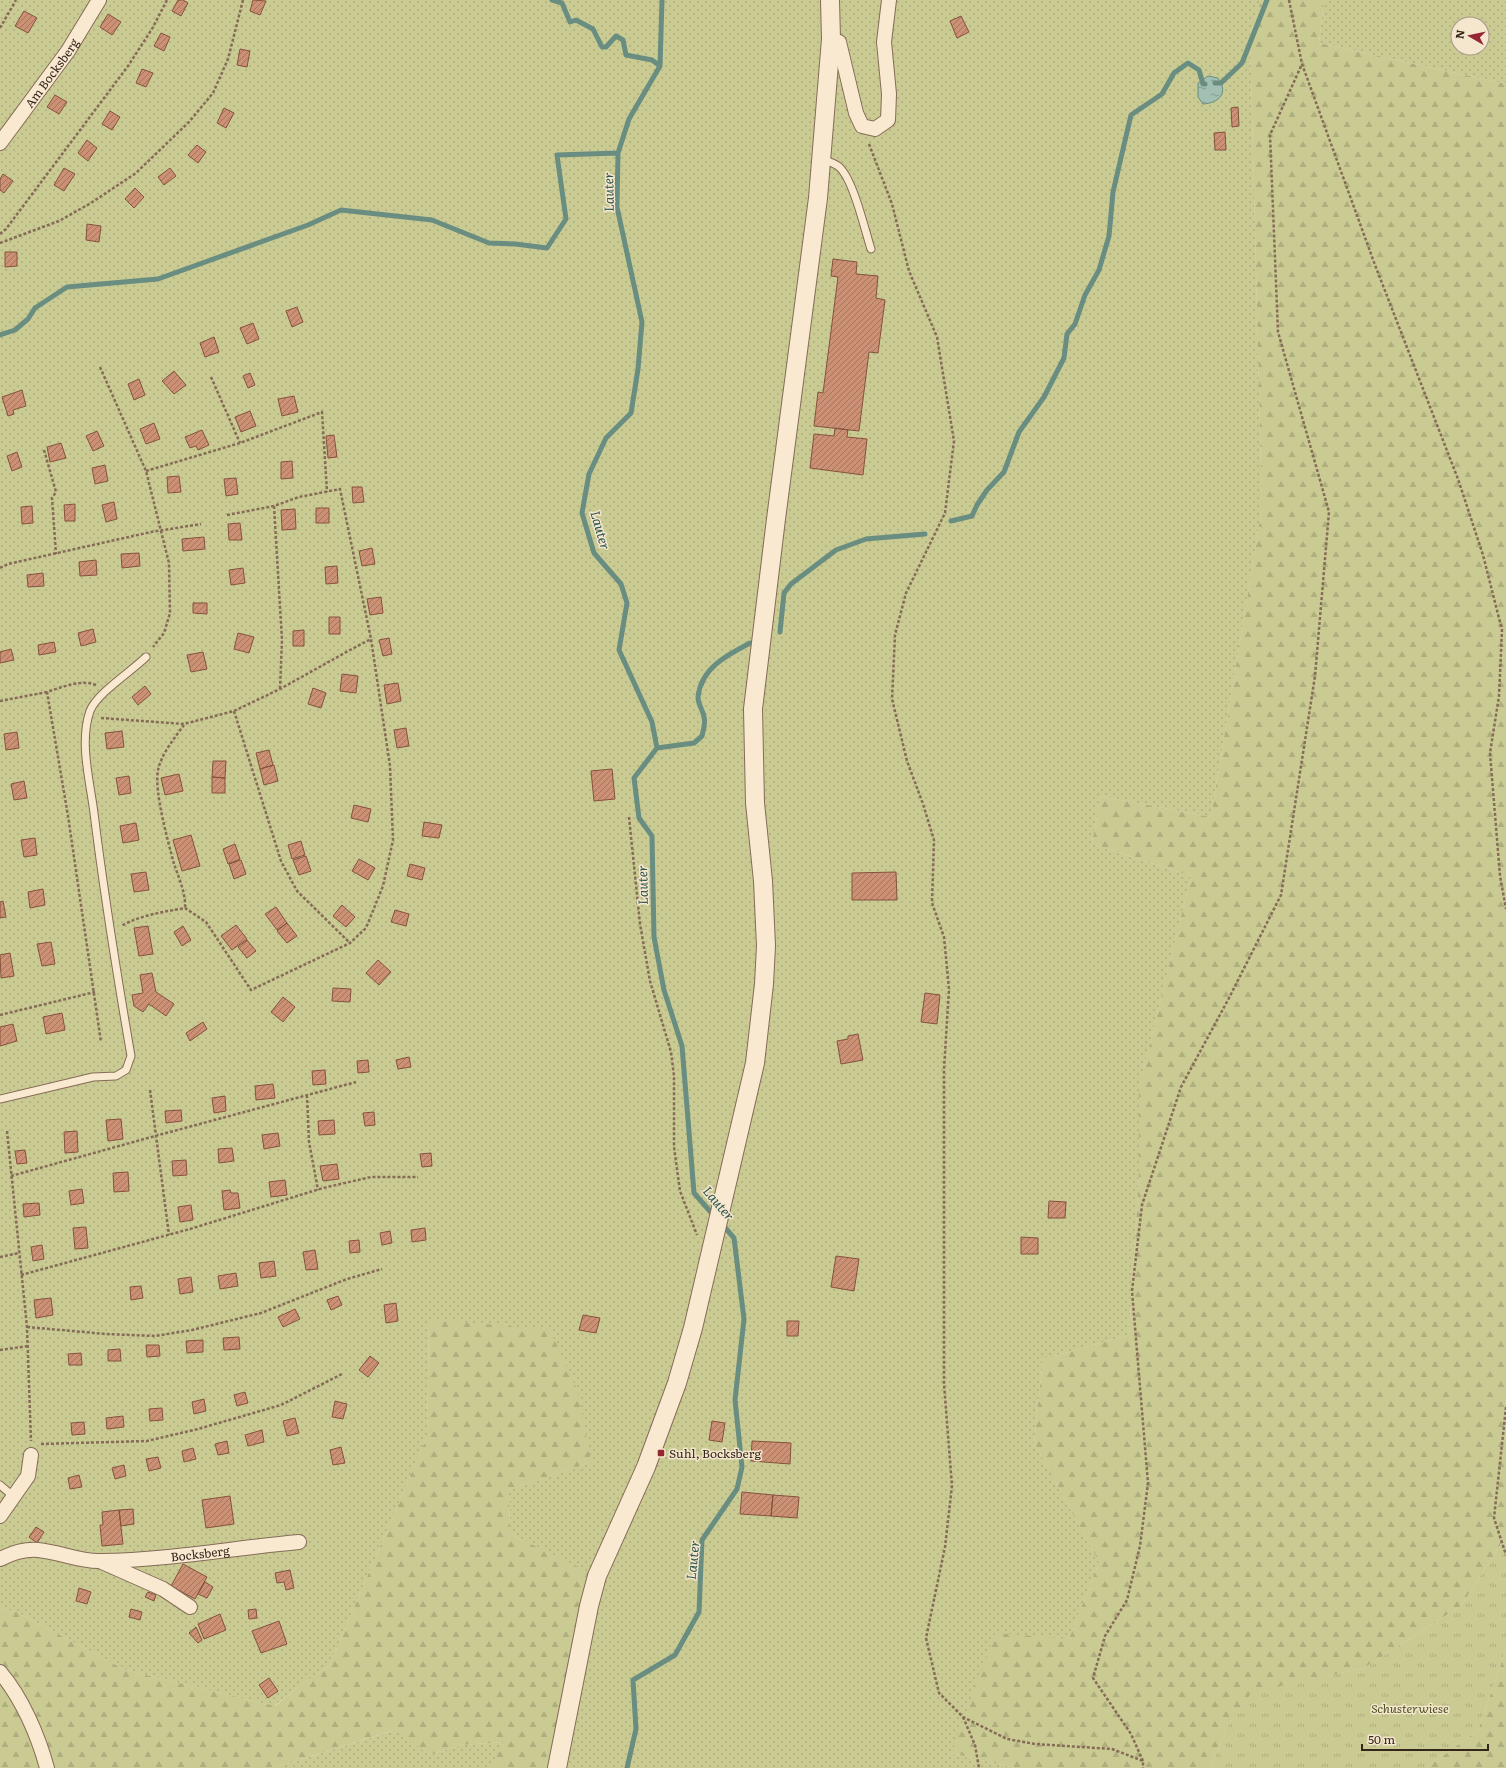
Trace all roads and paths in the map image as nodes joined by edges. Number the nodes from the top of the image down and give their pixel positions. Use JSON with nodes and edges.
{"nodes":[{"id":1,"x":16,"y":0,"type":"edge"},
{"id":2,"x":99,"y":0,"type":"edge"},
{"id":3,"x":167,"y":0,"type":"edge"},
{"id":4,"x":243,"y":0,"type":"edge"},
{"id":5,"x":830,"y":0,"type":"edge"},
{"id":6,"x":889,"y":0,"type":"edge"},
{"id":7,"x":1288,"y":0,"type":"edge"},
{"id":8,"x":0,"y":28,"type":"edge"},
{"id":9,"x":830,"y":40,"type":"junction"},
{"id":10,"x":1302,"y":64,"type":"junction"},
{"id":11,"x":862,"y":126,"type":"junction"},
{"id":12,"x":0,"y":143,"type":"edge"},
{"id":13,"x":821,"y":158,"type":"junction"},
{"id":14,"x":0,"y":234,"type":"edge"},
{"id":15,"x":0,"y":243,"type":"edge"},
{"id":16,"x":871,"y":250,"type":"dead end"},
{"id":17,"x":100,"y":367,"type":"dead end"},
{"id":18,"x":211,"y":377,"type":"dead end"},
{"id":19,"x":240,"y":443,"type":"junction"},
{"id":20,"x":44,"y":450,"type":"dead end"},
{"id":21,"x":146,"y":471,"type":"junction"},
{"id":22,"x":327,"y":492,"type":"junction"},
{"id":23,"x":274,"y":506,"type":"junction"},
{"id":24,"x":227,"y":515,"type":"dead end"},
{"id":25,"x":201,"y":524,"type":"dead end"},
{"id":26,"x":162,"y":531,"type":"junction"},
{"id":27,"x":56,"y":554,"type":"junction"},
{"id":28,"x":0,"y":568,"type":"edge"},
{"id":29,"x":371,"y":639,"type":"junction"},
{"id":30,"x":146,"y":657,"type":"joint"},
{"id":31,"x":108,"y":689,"type":"junction"},
{"id":32,"x":280,"y":689,"type":"junction"},
{"id":33,"x":47,"y":692,"type":"junction"},
{"id":34,"x":0,"y":701,"type":"edge"},
{"id":35,"x":234,"y":710,"type":"junction"},
{"id":36,"x":88,"y":717,"type":"junction"},
{"id":37,"x":184,"y":724,"type":"junction"},
{"id":38,"x":629,"y":817,"type":"dead end"},
{"id":39,"x":185,"y":908,"type":"junction"},
{"id":40,"x":1506,"y":909,"type":"edge"},
{"id":41,"x":110,"y":931,"type":"junction"},
{"id":42,"x":350,"y":944,"type":"junction"},
{"id":43,"x":95,"y":992,"type":"junction"},
{"id":44,"x":0,"y":1015,"type":"edge"},
{"id":45,"x":101,"y":1042,"type":"dead end"},
{"id":46,"x":356,"y":1082,"type":"dead end"},
{"id":47,"x":150,"y":1090,"type":"dead end"},
{"id":48,"x":307,"y":1095,"type":"junction"},
{"id":49,"x":0,"y":1099,"type":"edge"},
{"id":50,"x":7,"y":1131,"type":"dead end"},
{"id":51,"x":155,"y":1136,"type":"junction"},
{"id":52,"x":11,"y":1176,"type":"junction"},
{"id":53,"x":418,"y":1177,"type":"dead end"},
{"id":54,"x":318,"y":1190,"type":"junction"},
{"id":55,"x":169,"y":1235,"type":"junction"},
{"id":56,"x":18,"y":1253,"type":"junction"},
{"id":57,"x":0,"y":1257,"type":"edge"},
{"id":58,"x":710,"y":1258,"type":"junction"},
{"id":59,"x":382,"y":1269,"type":"dead end"},
{"id":60,"x":21,"y":1275,"type":"junction"},
{"id":61,"x":27,"y":1327,"type":"junction"},
{"id":62,"x":28,"y":1346,"type":"junction"},
{"id":63,"x":0,"y":1350,"type":"edge"},
{"id":64,"x":342,"y":1374,"type":"dead end"},
{"id":65,"x":1506,"y":1407,"type":"edge"},
{"id":66,"x":31,"y":1450,"type":"junction"},
{"id":67,"x":0,"y":1485,"type":"edge"},
{"id":68,"x":14,"y":1497,"type":"junction"},
{"id":69,"x":0,"y":1516,"type":"edge"},
{"id":70,"x":299,"y":1542,"type":"dead end"},
{"id":71,"x":1506,"y":1555,"type":"edge"},
{"id":72,"x":0,"y":1559,"type":"edge"},
{"id":73,"x":100,"y":1561,"type":"junction"},
{"id":74,"x":190,"y":1607,"type":"dead end"},
{"id":75,"x":0,"y":1672,"type":"edge"},
{"id":76,"x":963,"y":1717,"type":"junction"},
{"id":77,"x":1143,"y":1761,"type":"junction"},
{"id":78,"x":47,"y":1768,"type":"edge"},
{"id":79,"x":557,"y":1768,"type":"edge"},
{"id":80,"x":979,"y":1768,"type":"edge"},
{"id":81,"x":1143,"y":1768,"type":"edge"}],
"edges":[{"from":1,"to":8,"type":"path"},
{"from":2,"to":12,"type":"street","name":"Am Bocksberg"},
{"from":3,"to":14,"type":"path"},
{"from":4,"to":15,"type":"path"},
{"from":5,"to":9,"type":"street"},
{"from":6,"to":11,"type":"street"},
{"from":7,"to":10,"type":"path"},
{"from":9,"to":11,"type":"street"},
{"from":9,"to":13,"type":"street"},
{"from":10,"to":40,"type":"path"},
{"from":10,"to":77,"type":"path"},
{"from":11,"to":76,"type":"path"},
{"from":13,"to":16,"type":"lane"},
{"from":13,"to":58,"type":"street"},
{"from":17,"to":21,"type":"path"},
{"from":18,"to":19,"type":"path"},
{"from":19,"to":21,"type":"path"},
{"from":19,"to":22,"type":"path"},
{"from":20,"to":27,"type":"path"},
{"from":21,"to":26,"type":"path"},
{"from":22,"to":23,"type":"path"},
{"from":22,"to":29,"type":"path"},
{"from":23,"to":24,"type":"path"},
{"from":23,"to":32,"type":"path"},
{"from":25,"to":26,"type":"path"},
{"from":26,"to":27,"type":"path"},
{"from":26,"to":30,"type":"path"},
{"from":27,"to":28,"type":"path"},
{"from":29,"to":32,"type":"path"},
{"from":29,"to":42,"type":"path"},
{"from":30,"to":31,"type":"lane"},
{"from":31,"to":33,"type":"path"},
{"from":31,"to":36,"type":"lane"},
{"from":32,"to":35,"type":"path"},
{"from":33,"to":34,"type":"path"},
{"from":33,"to":43,"type":"path"},
{"from":35,"to":37,"type":"path"},
{"from":35,"to":42,"type":"path"},
{"from":36,"to":37,"type":"path"},
{"from":36,"to":41,"type":"lane"},
{"from":37,"to":39,"type":"path"},
{"from":38,"to":58,"type":"path"},
{"from":39,"to":41,"type":"path"},
{"from":39,"to":42,"type":"path"},
{"from":41,"to":49,"type":"lane"},
{"from":43,"to":44,"type":"path"},
{"from":43,"to":45,"type":"path"},
{"from":46,"to":48,"type":"path"},
{"from":47,"to":51,"type":"path"},
{"from":48,"to":51,"type":"path"},
{"from":48,"to":54,"type":"path"},
{"from":50,"to":52,"type":"path"},
{"from":51,"to":52,"type":"path"},
{"from":51,"to":55,"type":"path"},
{"from":52,"to":56,"type":"path"},
{"from":53,"to":54,"type":"path"},
{"from":54,"to":55,"type":"path"},
{"from":55,"to":60,"type":"path"},
{"from":56,"to":57,"type":"path"},
{"from":56,"to":60,"type":"path"},
{"from":58,"to":79,"type":"street"},
{"from":59,"to":61,"type":"path"},
{"from":60,"to":61,"type":"path"},
{"from":61,"to":62,"type":"path"},
{"from":62,"to":63,"type":"path"},
{"from":62,"to":66,"type":"path"},
{"from":64,"to":66,"type":"path"},
{"from":65,"to":71,"type":"path"},
{"from":66,"to":68,"type":"street"},
{"from":67,"to":68,"type":"lane"},
{"from":68,"to":69,"type":"street"},
{"from":70,"to":73,"type":"street","name":"Bocksberg"},
{"from":72,"to":73,"type":"street","name":"Bocksberg"},
{"from":73,"to":74,"type":"street","name":"Bocksberg"},
{"from":75,"to":78,"type":"street"},
{"from":76,"to":77,"type":"path"},
{"from":76,"to":80,"type":"path"},
{"from":77,"to":81,"type":"path"}]}
